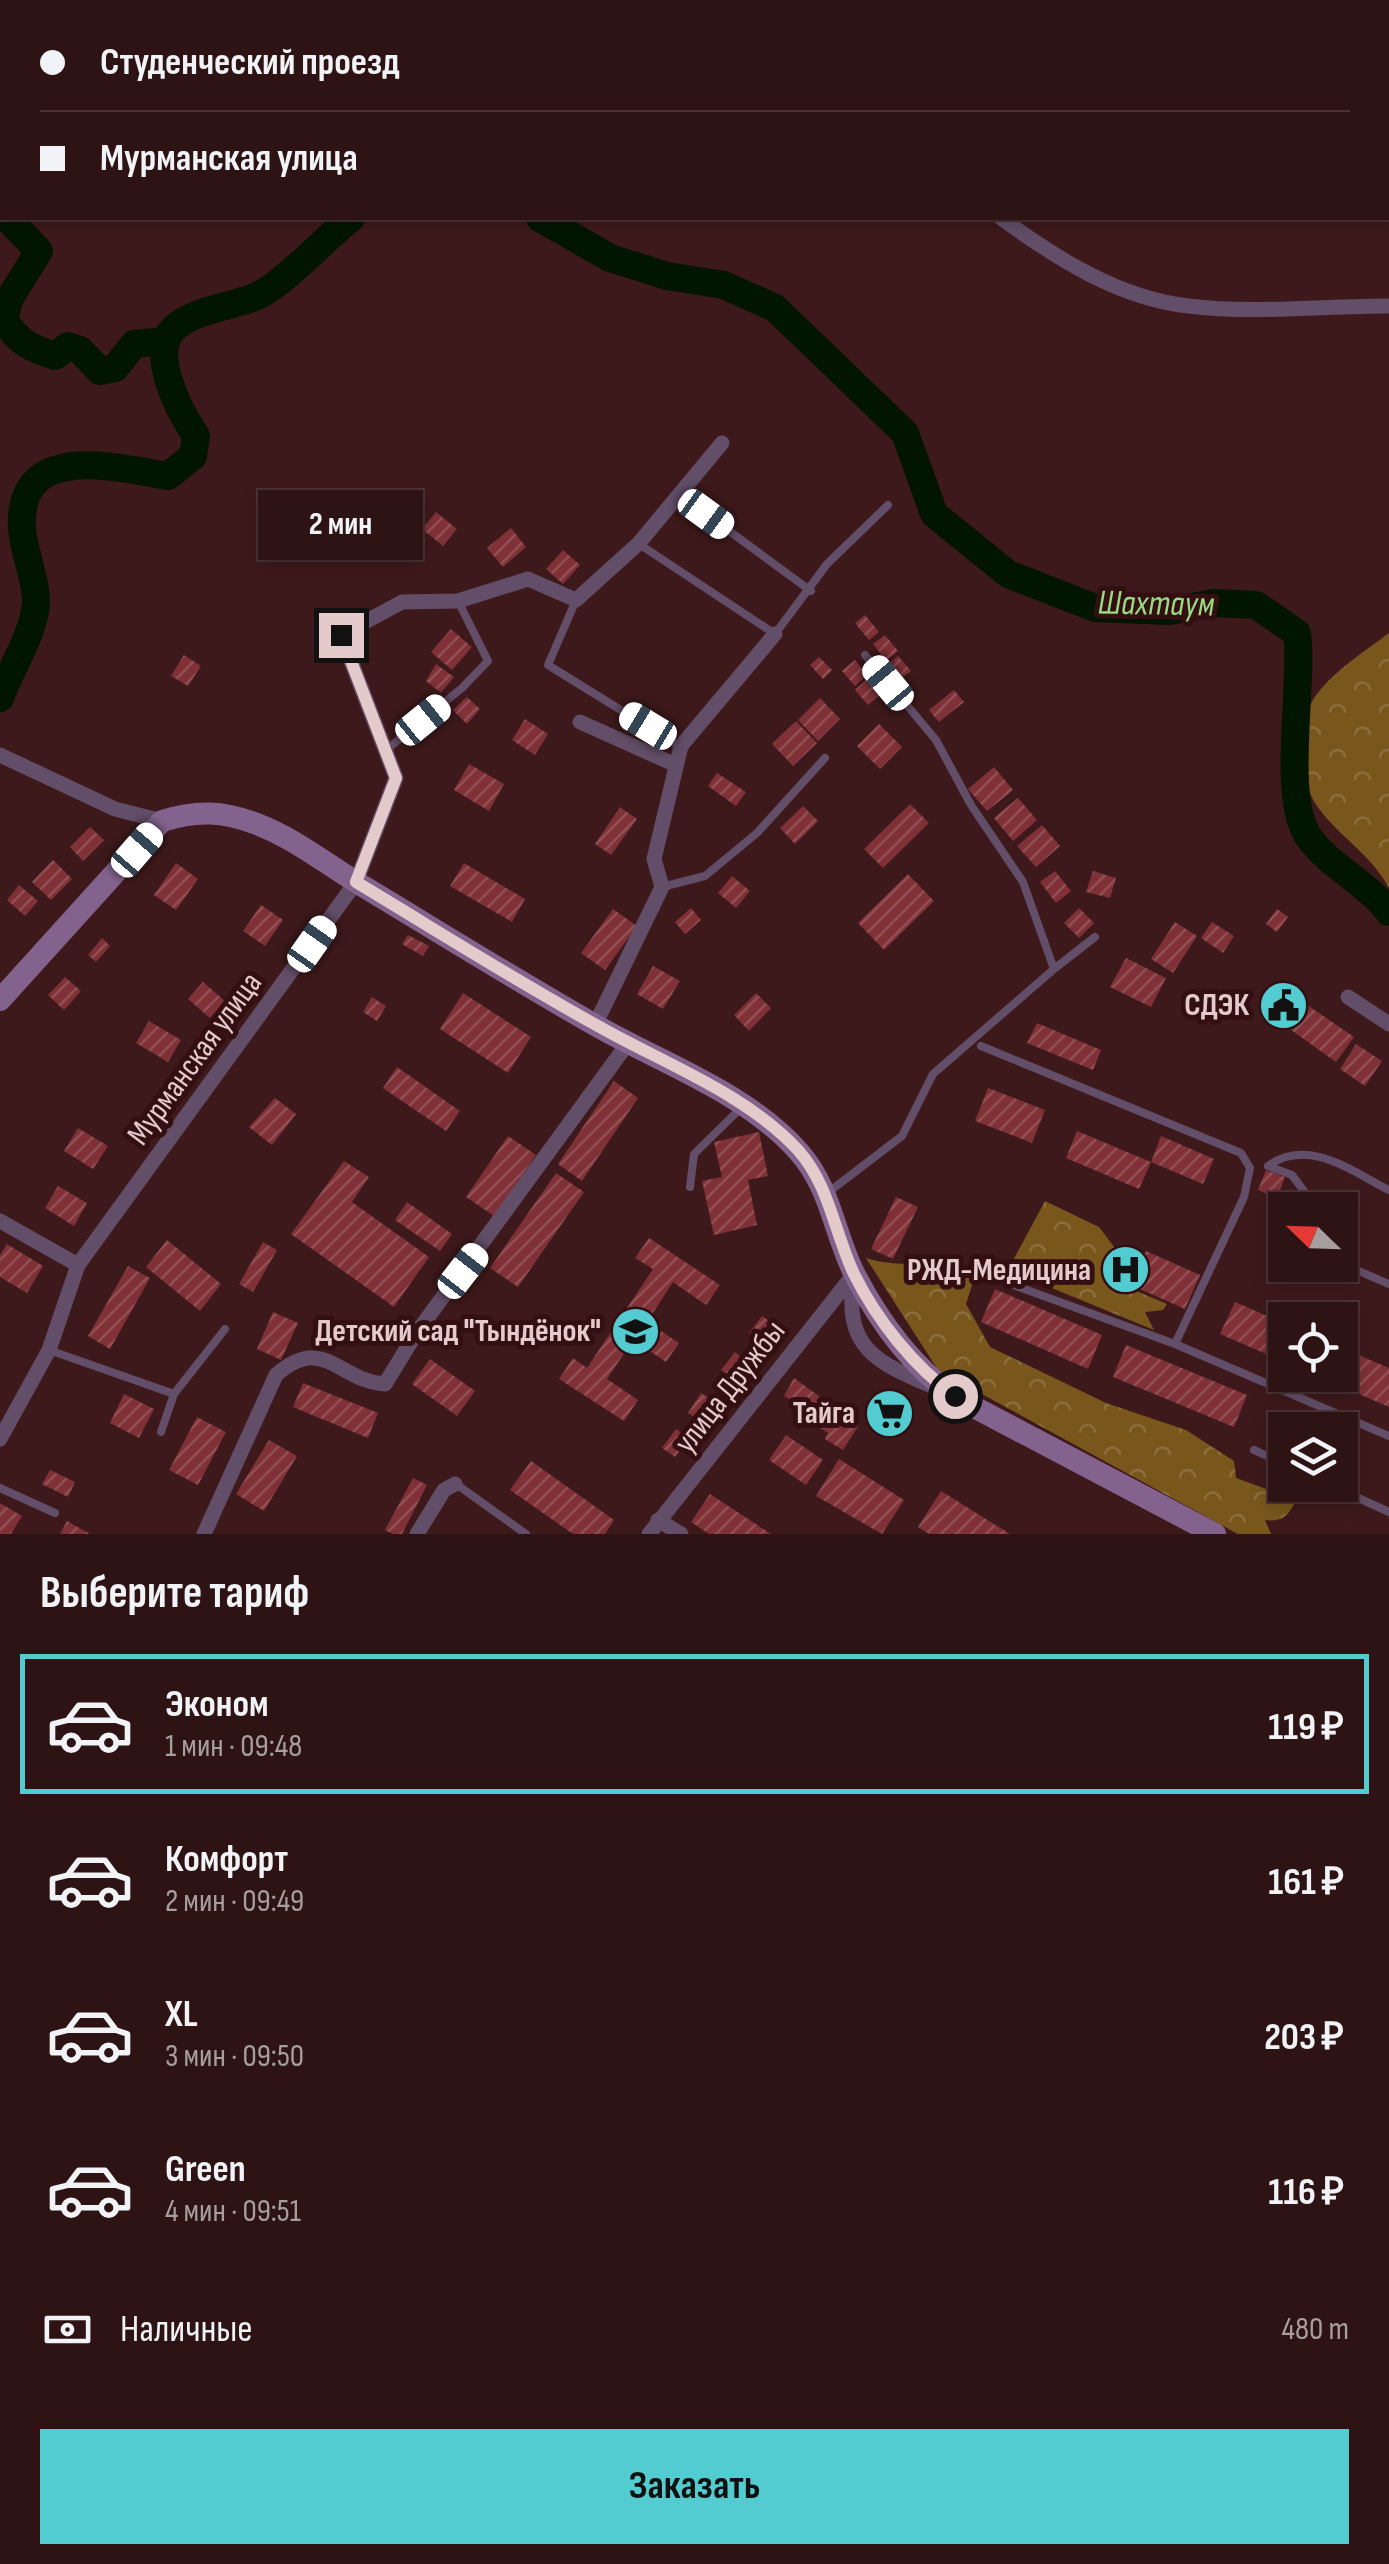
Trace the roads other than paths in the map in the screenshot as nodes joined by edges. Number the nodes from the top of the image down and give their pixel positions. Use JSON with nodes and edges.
{"nodes":[{"id":1,"x":1004,"y":220,"type":"edge"},
{"id":2,"x":1389,"y":306,"type":"edge"},
{"id":3,"x":722,"y":443,"type":"dead end"},
{"id":4,"x":680,"y":496,"type":"junction"},
{"id":5,"x":888,"y":505,"type":"dead end"},
{"id":6,"x":639,"y":543,"type":"junction"},
{"id":7,"x":811,"y":592,"type":"junction"},
{"id":8,"x":576,"y":600,"type":"junction"},
{"id":9,"x":458,"y":601,"type":"junction"},
{"id":10,"x":775,"y":634,"type":"junction"},
{"id":11,"x":865,"y":654,"type":"dead end"},
{"id":12,"x":580,"y":722,"type":"dead end"},
{"id":13,"x":681,"y":746,"type":"junction"},
{"id":14,"x":386,"y":751,"type":"junction"},
{"id":15,"x":2,"y":756,"type":"edge"},
{"id":16,"x":825,"y":758,"type":"dead end"},
{"id":17,"x":676,"y":765,"type":"junction"},
{"id":18,"x":162,"y":821,"type":"junction"},
{"id":19,"x":356,"y":882,"type":"junction"},
{"id":20,"x":662,"y":888,"type":"junction"},
{"id":21,"x":1095,"y":937,"type":"dead end"},
{"id":22,"x":1054,"y":969,"type":"junction"},
{"id":23,"x":1348,"y":996,"type":"dead end"},
{"id":24,"x":0,"y":1000,"type":"edge"},
{"id":25,"x":1389,"y":1024,"type":"edge"},
{"id":26,"x":595,"y":1025,"type":"junction"},
{"id":27,"x":628,"y":1043,"type":"junction"},
{"id":28,"x":981,"y":1046,"type":"dead end"},
{"id":29,"x":743,"y":1106,"type":"junction"},
{"id":30,"x":1268,"y":1166,"type":"junction"},
{"id":31,"x":1248,"y":1176,"type":"junction"},
{"id":32,"x":690,"y":1188,"type":"dead end"},
{"id":33,"x":1389,"y":1190,"type":"edge"},
{"id":34,"x":1305,"y":1192,"type":"edge"},
{"id":35,"x":826,"y":1194,"type":"junction"},
{"id":36,"x":0,"y":1221,"type":"edge"},
{"id":37,"x":78,"y":1264,"type":"junction"},
{"id":38,"x":1358,"y":1271,"type":"edge"},
{"id":39,"x":854,"y":1274,"type":"junction"},
{"id":40,"x":986,"y":1274,"type":"dead end"},
{"id":41,"x":1389,"y":1284,"type":"edge"},
{"id":42,"x":225,"y":1329,"type":"dead end"},
{"id":43,"x":1175,"y":1344,"type":"junction"},
{"id":44,"x":50,"y":1350,"type":"junction"},
{"id":45,"x":174,"y":1394,"type":"junction"},
{"id":46,"x":955,"y":1396,"type":"junction"},
{"id":47,"x":161,"y":1432,"type":"dead end"},
{"id":48,"x":1389,"y":1436,"type":"edge"},
{"id":49,"x":0,"y":1439,"type":"edge"},
{"id":50,"x":1254,"y":1450,"type":"dead end"},
{"id":51,"x":1268,"y":1456,"type":"edge"},
{"id":52,"x":455,"y":1484,"type":"joint"},
{"id":53,"x":0,"y":1488,"type":"edge"},
{"id":54,"x":1358,"y":1498,"type":"edge"},
{"id":55,"x":1389,"y":1512,"type":"edge"},
{"id":56,"x":55,"y":1513,"type":"dead end"},
{"id":57,"x":654,"y":1527,"type":"edge"},
{"id":58,"x":204,"y":1534,"type":"edge"},
{"id":59,"x":417,"y":1534,"type":"edge"},
{"id":60,"x":526,"y":1534,"type":"edge"},
{"id":61,"x":639,"y":1534,"type":"edge"},
{"id":62,"x":681,"y":1534,"type":"edge"},
{"id":63,"x":1214,"y":1534,"type":"edge"}],
"edges":[{"from":1,"to":2,"type":"street"},
{"from":3,"to":4,"type":"street"},
{"from":4,"to":6,"type":"street"},
{"from":4,"to":7,"type":"lane"},
{"from":5,"to":7,"type":"lane"},
{"from":6,"to":8,"type":"street"},
{"from":6,"to":10,"type":"lane"},
{"from":7,"to":10,"type":"lane"},
{"from":8,"to":9,"type":"street","name":"Мурманская улица"},
{"from":8,"to":13,"type":"lane"},
{"from":9,"to":14,"type":"lane"},
{"from":9,"to":14,"type":"street","name":"Мурманская улица"},
{"from":10,"to":13,"type":"street"},
{"from":11,"to":22,"type":"lane"},
{"from":12,"to":17,"type":"street"},
{"from":13,"to":17,"type":"street"},
{"from":14,"to":19,"type":"street","name":"Мурманская улица"},
{"from":15,"to":18,"type":"street"},
{"from":16,"to":20,"type":"lane"},
{"from":17,"to":20,"type":"street"},
{"from":18,"to":19,"type":"street"},
{"from":18,"to":24,"type":"street"},
{"from":19,"to":26,"type":"street"},
{"from":19,"to":37,"type":"street","name":"Мурманская улица"},
{"from":20,"to":26,"type":"street"},
{"from":21,"to":22,"type":"lane"},
{"from":22,"to":35,"type":"lane"},
{"from":23,"to":25,"type":"street"},
{"from":26,"to":27,"type":"street"},
{"from":27,"to":29,"type":"street"},
{"from":27,"to":58,"type":"street"},
{"from":28,"to":31,"type":"lane"},
{"from":29,"to":32,"type":"lane"},
{"from":29,"to":35,"type":"street"},
{"from":30,"to":31,"type":"lane"},
{"from":30,"to":33,"type":"lane"},
{"from":30,"to":34,"type":"lane"},
{"from":31,"to":43,"type":"lane"},
{"from":35,"to":39,"type":"street"},
{"from":36,"to":37,"type":"street"},
{"from":37,"to":44,"type":"street","name":"Мурманская улица"},
{"from":38,"to":41,"type":"lane"},
{"from":39,"to":46,"type":"street"},
{"from":39,"to":46,"type":"street"},
{"from":39,"to":57,"type":"street","name":"улица Дружбы"},
{"from":40,"to":43,"type":"lane"},
{"from":42,"to":45,"type":"lane"},
{"from":43,"to":48,"type":"lane"},
{"from":44,"to":45,"type":"lane"},
{"from":44,"to":49,"type":"street","name":"Мурманская улица"},
{"from":45,"to":47,"type":"lane"},
{"from":46,"to":63,"type":"street"},
{"from":50,"to":51,"type":"lane"},
{"from":52,"to":59,"type":"street"},
{"from":52,"to":60,"type":"lane"},
{"from":53,"to":56,"type":"lane"},
{"from":54,"to":55,"type":"lane"},
{"from":57,"to":61,"type":"lane"},
{"from":57,"to":62,"type":"street"}]}
